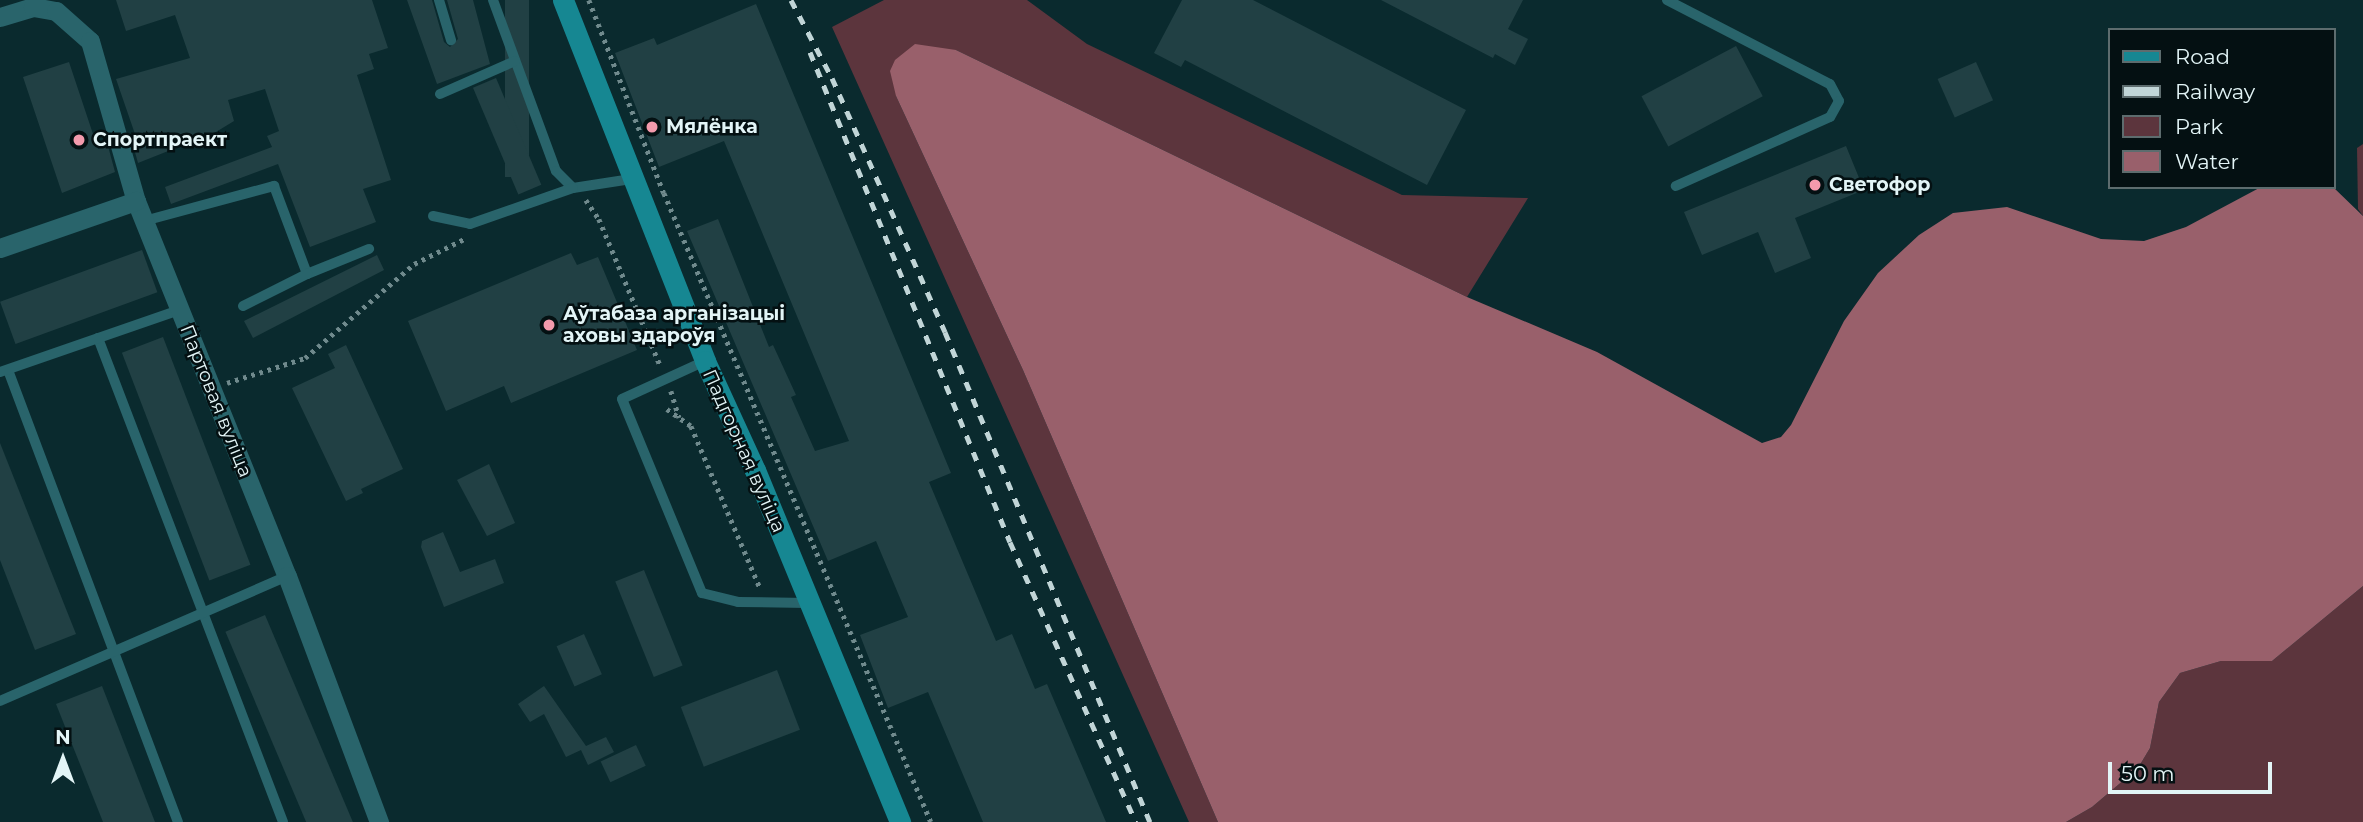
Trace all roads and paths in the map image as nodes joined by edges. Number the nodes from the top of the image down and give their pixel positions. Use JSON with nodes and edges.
{"nodes":[{"id":1,"x":439,"y":0,"type":"edge"},
{"id":2,"x":493,"y":0,"type":"edge"},
{"id":3,"x":563,"y":0,"type":"edge"},
{"id":4,"x":589,"y":0,"type":"edge"},
{"id":5,"x":1667,"y":0,"type":"edge"},
{"id":6,"x":57,"y":6,"type":"edge"},
{"id":7,"x":0,"y":17,"type":"edge"},
{"id":8,"x":451,"y":40,"type":"dead end"},
{"id":9,"x":515,"y":61,"type":"junction"},
{"id":10,"x":440,"y":94,"type":"dead end"},
{"id":11,"x":632,"y":179,"type":"junction"},
{"id":12,"x":1676,"y":186,"type":"dead end"},
{"id":13,"x":573,"y":188,"type":"junction"},
{"id":14,"x":583,"y":196,"type":"dead end"},
{"id":15,"x":136,"y":201,"type":"junction"},
{"id":16,"x":433,"y":216,"type":"dead end"},
{"id":17,"x":144,"y":222,"type":"junction"},
{"id":18,"x":473,"y":236,"type":"dead end"},
{"id":19,"x":0,"y":248,"type":"edge"},
{"id":20,"x":369,"y":248,"type":"dead end"},
{"id":21,"x":307,"y":274,"type":"junction"},
{"id":22,"x":243,"y":306,"type":"dead end"},
{"id":23,"x":179,"y":310,"type":"junction"},
{"id":24,"x":98,"y":338,"type":"junction"},
{"id":25,"x":705,"y":361,"type":"junction"},
{"id":26,"x":4,"y":371,"type":"edge"},
{"id":27,"x":666,"y":378,"type":"junction"},
{"id":28,"x":210,"y":388,"type":"junction"},
{"id":29,"x":667,"y":410,"type":"dead end"},
{"id":30,"x":679,"y":418,"type":"junction"},
{"id":31,"x":287,"y":576,"type":"junction"},
{"id":32,"x":762,"y":592,"type":"dead end"},
{"id":33,"x":807,"y":603,"type":"junction"},
{"id":34,"x":202,"y":613,"type":"junction"},
{"id":35,"x":114,"y":652,"type":"junction"},
{"id":36,"x":0,"y":701,"type":"edge"},
{"id":37,"x":178,"y":822,"type":"edge"},
{"id":38,"x":283,"y":822,"type":"edge"},
{"id":39,"x":379,"y":822,"type":"edge"},
{"id":40,"x":901,"y":822,"type":"edge"},
{"id":41,"x":931,"y":822,"type":"edge"}],
"edges":[{"from":1,"to":8,"type":"lane"},
{"from":2,"to":9,"type":"lane"},
{"from":3,"to":11,"type":"street","name":"Падгорная вуліца"},
{"from":4,"to":41,"type":"path"},
{"from":5,"to":12,"type":"lane"},
{"from":6,"to":7,"type":"street","name":"Партовая вуліца"},
{"from":6,"to":15,"type":"street","name":"Партовая вуліца"},
{"from":9,"to":10,"type":"lane"},
{"from":9,"to":13,"type":"lane"},
{"from":11,"to":13,"type":"lane"},
{"from":11,"to":25,"type":"street","name":"Падгорная вуліца"},
{"from":13,"to":16,"type":"lane"},
{"from":14,"to":27,"type":"path"},
{"from":15,"to":17,"type":"street","name":"Партовая вуліца"},
{"from":15,"to":19,"type":"street"},
{"from":17,"to":21,"type":"lane"},
{"from":17,"to":23,"type":"street","name":"Партовая вуліца"},
{"from":18,"to":28,"type":"path"},
{"from":20,"to":21,"type":"lane"},
{"from":21,"to":22,"type":"lane"},
{"from":23,"to":24,"type":"lane"},
{"from":23,"to":28,"type":"street","name":"Партовая вуліца"},
{"from":24,"to":26,"type":"lane"},
{"from":24,"to":34,"type":"lane"},
{"from":25,"to":27,"type":"lane"},
{"from":25,"to":33,"type":"street","name":"Падгорная вуліца"},
{"from":26,"to":35,"type":"lane"},
{"from":27,"to":30,"type":"path"},
{"from":27,"to":33,"type":"lane"},
{"from":28,"to":31,"type":"street","name":"Партовая вуліца"},
{"from":29,"to":30,"type":"path"},
{"from":30,"to":32,"type":"path"},
{"from":31,"to":34,"type":"lane"},
{"from":31,"to":39,"type":"street","name":"Партовая вуліца"},
{"from":33,"to":40,"type":"street","name":"Падгорная вуліца"},
{"from":34,"to":35,"type":"lane"},
{"from":34,"to":38,"type":"lane"},
{"from":35,"to":36,"type":"lane"},
{"from":35,"to":37,"type":"lane"}]}
